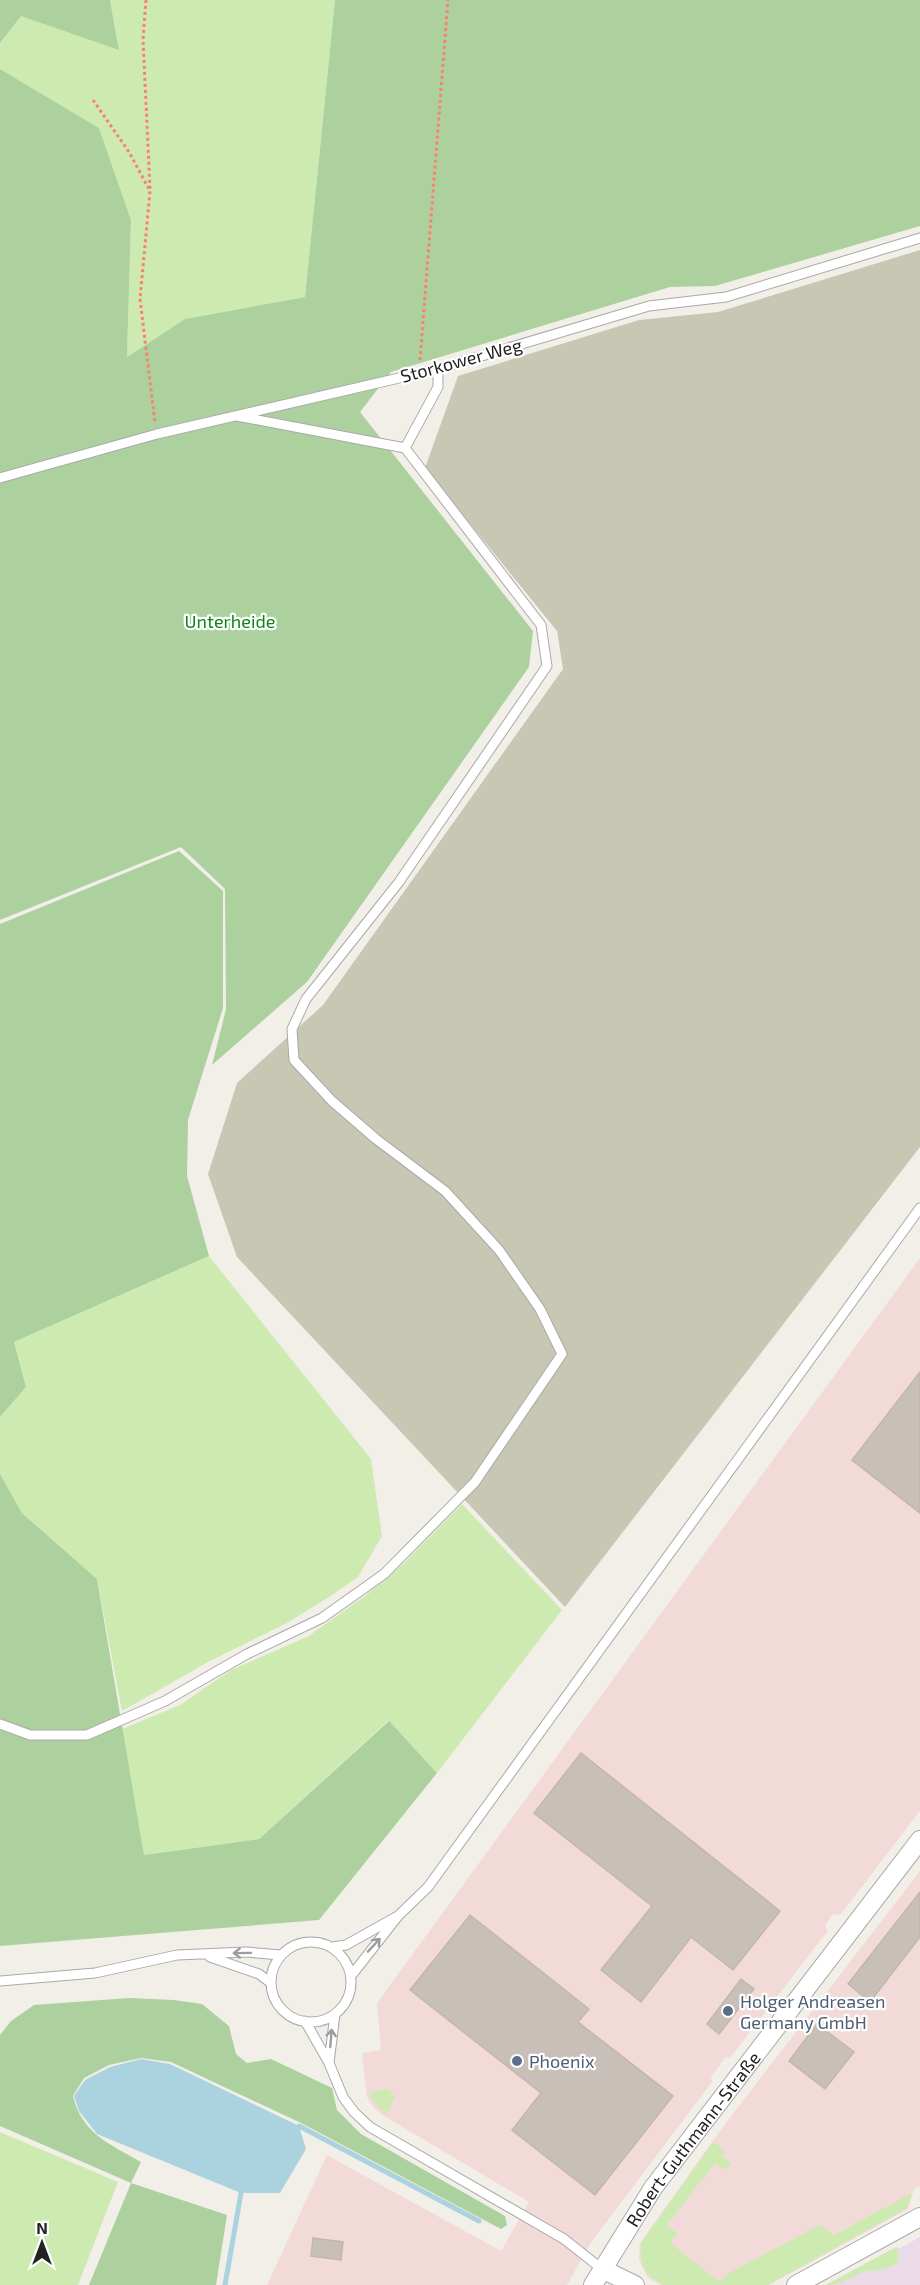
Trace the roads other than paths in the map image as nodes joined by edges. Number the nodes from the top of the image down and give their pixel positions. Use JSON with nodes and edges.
{"nodes":[{"id":1,"x":920,"y":238,"type":"edge"},
{"id":2,"x":438,"y":369,"type":"junction"},
{"id":3,"x":233,"y":415,"type":"junction"},
{"id":4,"x":405,"y":448,"type":"junction"},
{"id":5,"x":0,"y":478,"type":"edge"},
{"id":6,"x":920,"y":1208,"type":"edge"},
{"id":7,"x":0,"y":1724,"type":"edge"},
{"id":8,"x":920,"y":1840,"type":"edge"},
{"id":9,"x":398,"y":1916,"type":"junction"},
{"id":10,"x":332,"y":1947,"type":"junction"},
{"id":11,"x":202,"y":1955,"type":"junction"},
{"id":12,"x":281,"y":1955,"type":"junction"},
{"id":13,"x":351,"y":1976,"type":"junction"},
{"id":14,"x":0,"y":1981,"type":"edge"},
{"id":15,"x":271,"y":1983,"type":"junction"},
{"id":16,"x":335,"y":2014,"type":"junction"},
{"id":17,"x":305,"y":2021,"type":"junction"},
{"id":18,"x":329,"y":2062,"type":"junction"},
{"id":19,"x":920,"y":2217,"type":"edge"},
{"id":20,"x":597,"y":2277,"type":"edge"},
{"id":21,"x":635,"y":2285,"type":"edge"},
{"id":22,"x":796,"y":2285,"type":"edge"}],
"edges":[{"from":1,"to":2,"type":"lane","name":"Storkower Weg"},
{"from":2,"to":3,"type":"lane","name":"Storkower Weg"},
{"from":2,"to":4,"type":"lane"},
{"from":3,"to":4,"type":"lane"},
{"from":3,"to":5,"type":"lane","name":"Storkower Weg"},
{"from":4,"to":7,"type":"lane"},
{"from":6,"to":9,"type":"lane"},
{"from":8,"to":20,"type":"street","name":"Robert-Guthmann-Straße"},
{"from":9,"to":10,"type":"lane"},
{"from":13,"to":9,"type":"lane","one_way":true},
{"from":10,"to":12,"type":"lane"},
{"from":10,"to":13,"type":"lane"},
{"from":12,"to":11,"type":"lane","one_way":true},
{"from":11,"to":14,"type":"lane"},
{"from":11,"to":15,"type":"lane"},
{"from":12,"to":15,"type":"lane"},
{"from":13,"to":16,"type":"lane"},
{"from":15,"to":17,"type":"lane"},
{"from":16,"to":17,"type":"lane"},
{"from":18,"to":16,"type":"lane","one_way":true},
{"from":17,"to":18,"type":"lane"},
{"from":18,"to":20,"type":"lane"},
{"from":19,"to":22,"type":"street"},
{"from":20,"to":21,"type":"street"}]}
